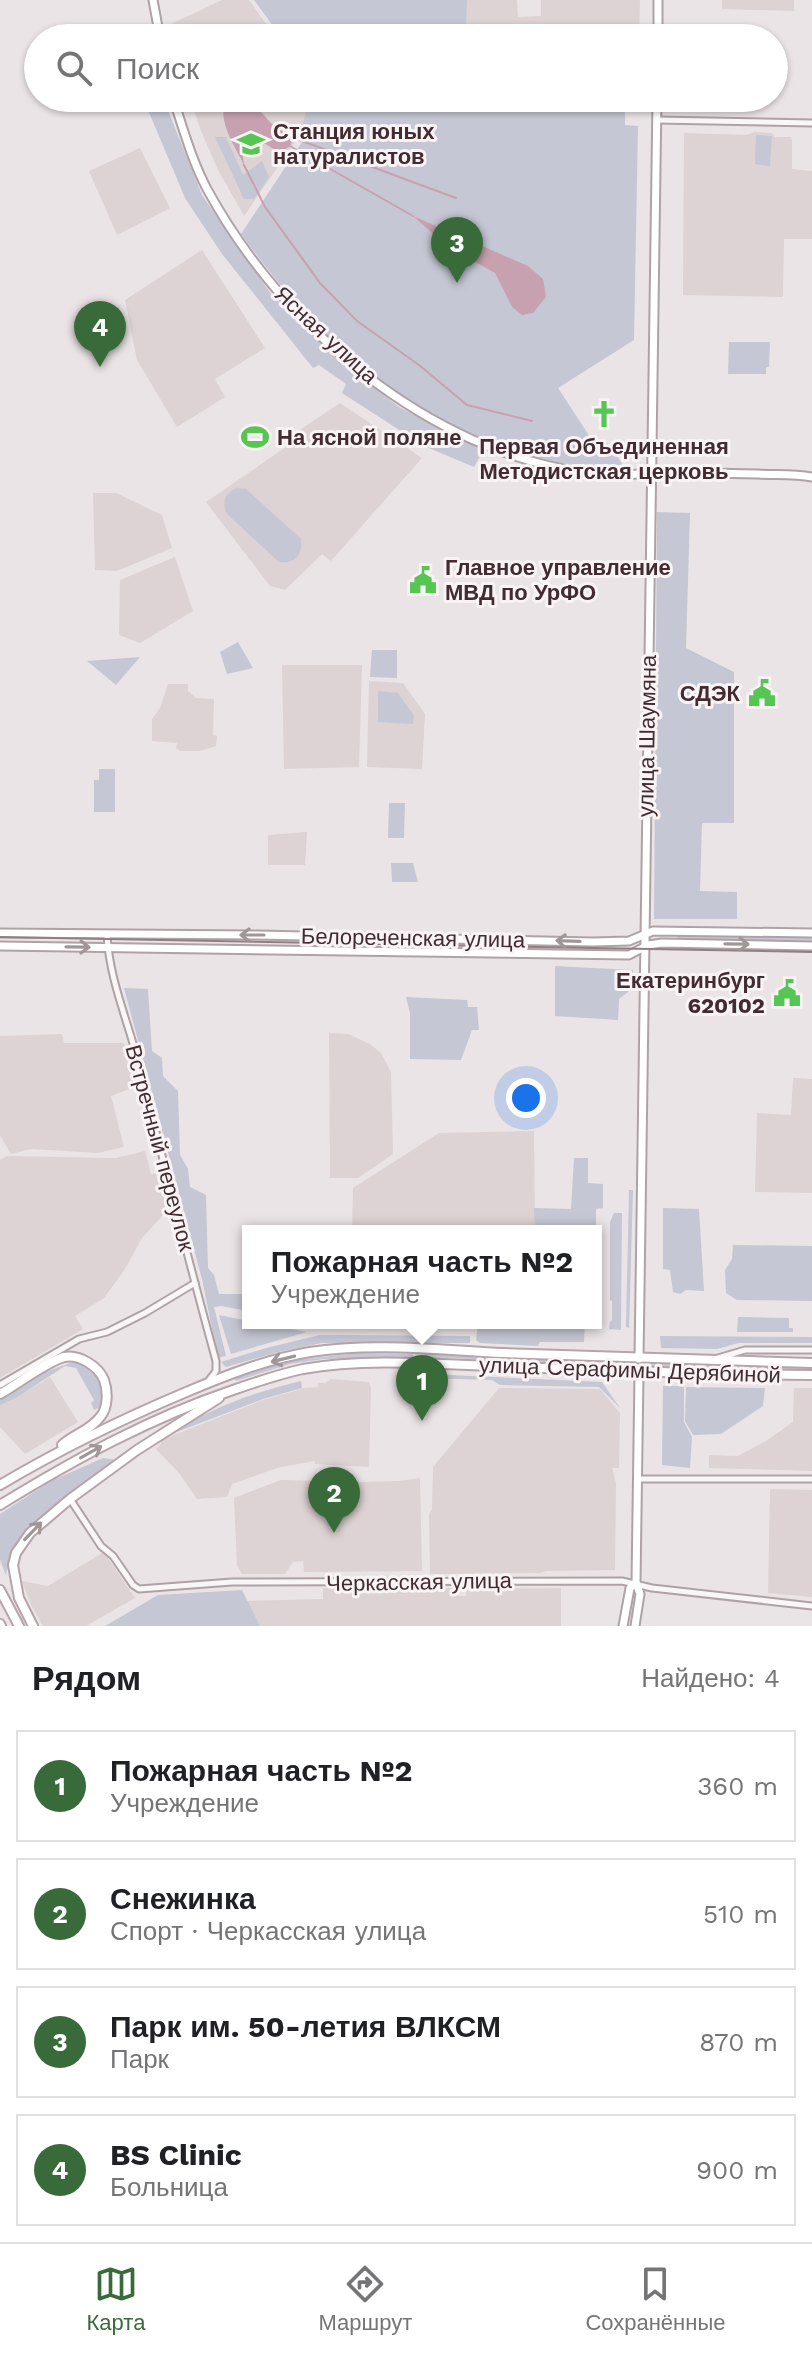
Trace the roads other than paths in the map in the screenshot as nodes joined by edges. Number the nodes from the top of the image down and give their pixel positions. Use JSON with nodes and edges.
{"nodes":[{"id":1,"x":153,"y":0,"type":"edge"},
{"id":2,"x":658,"y":0,"type":"edge"},
{"id":3,"x":157,"y":24,"type":"edge"},
{"id":4,"x":658,"y":24,"type":"edge"},
{"id":5,"x":178,"y":112,"type":"edge"},
{"id":6,"x":657,"y":112,"type":"edge"},
{"id":7,"x":657,"y":120,"type":"junction"},
{"id":8,"x":812,"y":123,"type":"edge"},
{"id":9,"x":651,"y":473,"type":"junction"},
{"id":10,"x":812,"y":477,"type":"edge"},
{"id":11,"x":0,"y":933,"type":"edge"},
{"id":12,"x":812,"y":933,"type":"edge"},
{"id":13,"x":107,"y":934,"type":"junction"},
{"id":14,"x":644,"y":935,"type":"junction"},
{"id":15,"x":0,"y":946,"type":"edge"},
{"id":16,"x":644,"y":946,"type":"junction"},
{"id":17,"x":812,"y":946,"type":"edge"},
{"id":18,"x":108,"y":947,"type":"junction"},
{"id":19,"x":195,"y":1283,"type":"junction"},
{"id":20,"x":812,"y":1350,"type":"edge"},
{"id":21,"x":639,"y":1359,"type":"junction"},
{"id":22,"x":710,"y":1360,"type":"junction"},
{"id":23,"x":216,"y":1361,"type":"junction"},
{"id":24,"x":812,"y":1363,"type":"edge"},
{"id":25,"x":237,"y":1372,"type":"junction"},
{"id":26,"x":639,"y":1373,"type":"junction"},
{"id":27,"x":812,"y":1375,"type":"edge"},
{"id":28,"x":222,"y":1378,"type":"junction"},
{"id":29,"x":0,"y":1385,"type":"edge"},
{"id":30,"x":202,"y":1385,"type":"junction"},
{"id":31,"x":227,"y":1392,"type":"junction"},
{"id":32,"x":0,"y":1394,"type":"edge"},
{"id":33,"x":52,"y":1454,"type":"junction"},
{"id":34,"x":637,"y":1479,"type":"junction"},
{"id":35,"x":812,"y":1479,"type":"edge"},
{"id":36,"x":0,"y":1485,"type":"edge"},
{"id":37,"x":70,"y":1499,"type":"junction"},
{"id":38,"x":0,"y":1505,"type":"edge"},
{"id":39,"x":636,"y":1583,"type":"junction"},
{"id":40,"x":0,"y":1590,"type":"edge"},
{"id":41,"x":812,"y":1606,"type":"edge"},
{"id":42,"x":19,"y":1626,"type":"edge"},
{"id":43,"x":33,"y":1626,"type":"edge"},
{"id":44,"x":623,"y":1626,"type":"edge"},
{"id":45,"x":635,"y":1626,"type":"edge"}],
"edges":[{"from":1,"to":3,"type":"street"},
{"from":2,"to":4,"type":"street"},
{"from":5,"to":9,"type":"street","name":"Ясная улица"},
{"from":6,"to":7,"type":"street","name":"улица Шаумяна"},
{"from":7,"to":8,"type":"street"},
{"from":7,"to":9,"type":"street","name":"улица Шаумяна"},
{"from":9,"to":10,"type":"street","name":"Ясная улица"},
{"from":9,"to":14,"type":"street","name":"улица Шаумяна"},
{"from":11,"to":13,"type":"street","name":"Белореченская улица"},
{"from":12,"to":14,"type":"street","name":"Белореченская улица"},
{"from":14,"to":13,"type":"street","name":"Белореченская улица","one_way":true},
{"from":13,"to":18,"type":"street","name":"Встречный переулок"},
{"from":14,"to":16,"type":"street","name":"улица Шаумяна"},
{"from":15,"to":18,"type":"street","name":"Белореченская улица","one_way":true},
{"from":16,"to":17,"type":"street","name":"Белореченская улица","one_way":true},
{"from":16,"to":18,"type":"street","name":"Белореченская улица"},
{"from":16,"to":21,"type":"street","name":"улица Шаумяна"},
{"from":18,"to":19,"type":"street","name":"Встречный переулок"},
{"from":19,"to":23,"type":"street","name":"Встречный переулок"},
{"from":19,"to":29,"type":"street"},
{"from":20,"to":22,"type":"street","name":"улица Серафимы Дерябиной"},
{"from":21,"to":22,"type":"main road","name":"улица Серафимы Дерябиной"},
{"from":21,"to":25,"type":"main road","name":"улица Серафимы Дерябиной","one_way":true},
{"from":21,"to":26,"type":"main road","name":"улица Шаумяна"},
{"from":22,"to":24,"type":"main road","name":"улица Серафимы Дерябиной"},
{"from":23,"to":25,"type":"street"},
{"from":23,"to":30,"type":"street"},
{"from":25,"to":28,"type":"main road","name":"улица Серафимы Дерябиной"},
{"from":26,"to":27,"type":"main road","name":"улица Серафимы Дерябиной"},
{"from":26,"to":31,"type":"main road","name":"улица Серафимы Дерябиной"},
{"from":26,"to":34,"type":"street"},
{"from":28,"to":30,"type":"main road","name":"улица Серафимы Дерябиной"},
{"from":28,"to":31,"type":"street"},
{"from":30,"to":33,"type":"main road","name":"улица Серафимы Дерябиной"},
{"from":31,"to":37,"type":"main road"},
{"from":38,"to":31,"type":"main road","name":"улица Серафимы Дерябиной","one_way":true},
{"from":32,"to":33,"type":"main road"},
{"from":33,"to":36,"type":"main road","name":"улица Серафимы Дерябиной"},
{"from":34,"to":35,"type":"street"},
{"from":34,"to":39,"type":"street"},
{"from":37,"to":39,"type":"street","name":"Черкасская улица"},
{"from":43,"to":37,"type":"main road","one_way":true},
{"from":39,"to":41,"type":"street","name":"Черкасская улица"},
{"from":39,"to":44,"type":"street"},
{"from":39,"to":45,"type":"street"},
{"from":40,"to":42,"type":"main road"}]}
